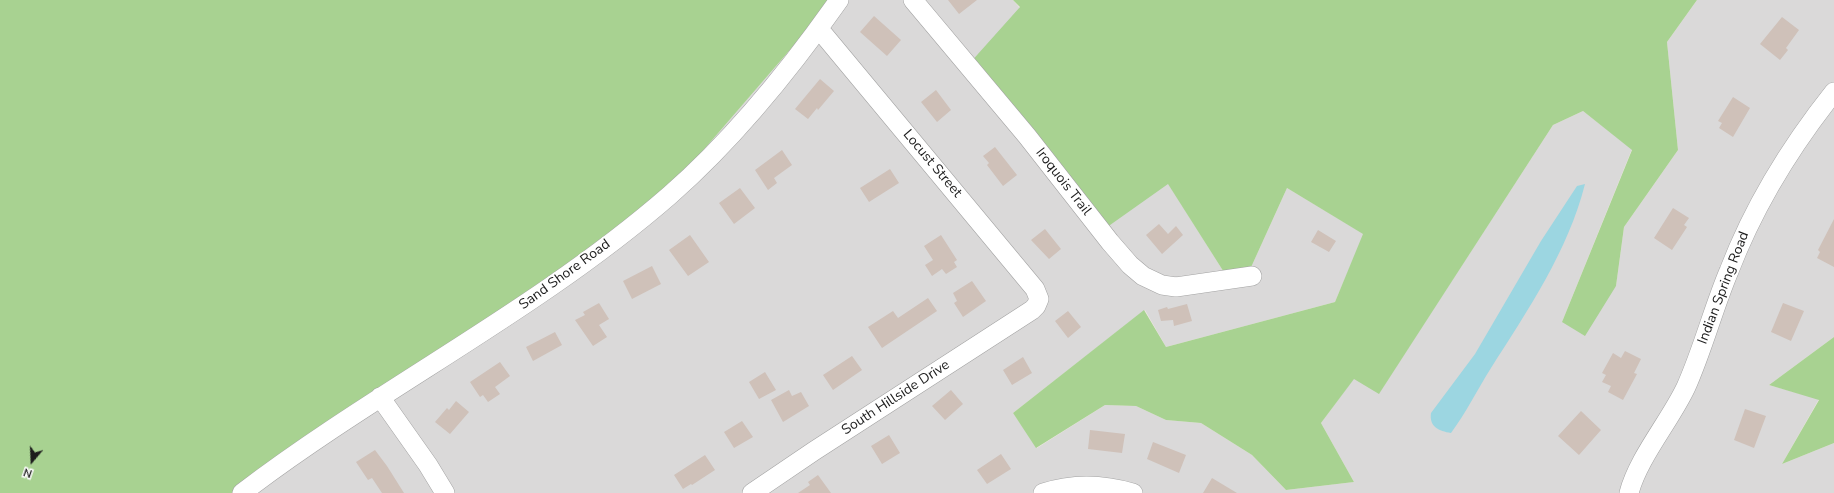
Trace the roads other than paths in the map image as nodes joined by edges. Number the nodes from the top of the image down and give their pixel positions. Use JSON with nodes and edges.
{"nodes":[{"id":1,"x":839,"y":0,"type":"edge"},
{"id":2,"x":913,"y":0,"type":"edge"},
{"id":3,"x":819,"y":29,"type":"junction"},
{"id":4,"x":1834,"y":92,"type":"edge"},
{"id":5,"x":1252,"y":276,"type":"dead end"},
{"id":6,"x":1038,"y":302,"type":"joint"},
{"id":7,"x":380,"y":397,"type":"junction"},
{"id":8,"x":242,"y":493,"type":"edge"},
{"id":9,"x":445,"y":493,"type":"edge"},
{"id":10,"x":752,"y":493,"type":"edge"},
{"id":11,"x":1043,"y":493,"type":"edge"},
{"id":12,"x":1133,"y":493,"type":"edge"},
{"id":13,"x":1629,"y":493,"type":"edge"}],
"edges":[{"from":1,"to":3,"type":"street","name":"Sand Shore Road"},
{"from":2,"to":5,"type":"street","name":"Iroquois Trail"},
{"from":3,"to":6,"type":"street","name":"Locust Street"},
{"from":3,"to":7,"type":"street","name":"Sand Shore Road"},
{"from":4,"to":13,"type":"street","name":"Indian Spring Road"},
{"from":6,"to":10,"type":"street","name":"South Hillside Drive"},
{"from":7,"to":8,"type":"street","name":"Sand Shore Road"},
{"from":7,"to":9,"type":"street"},
{"from":11,"to":12,"type":"street"}]}
